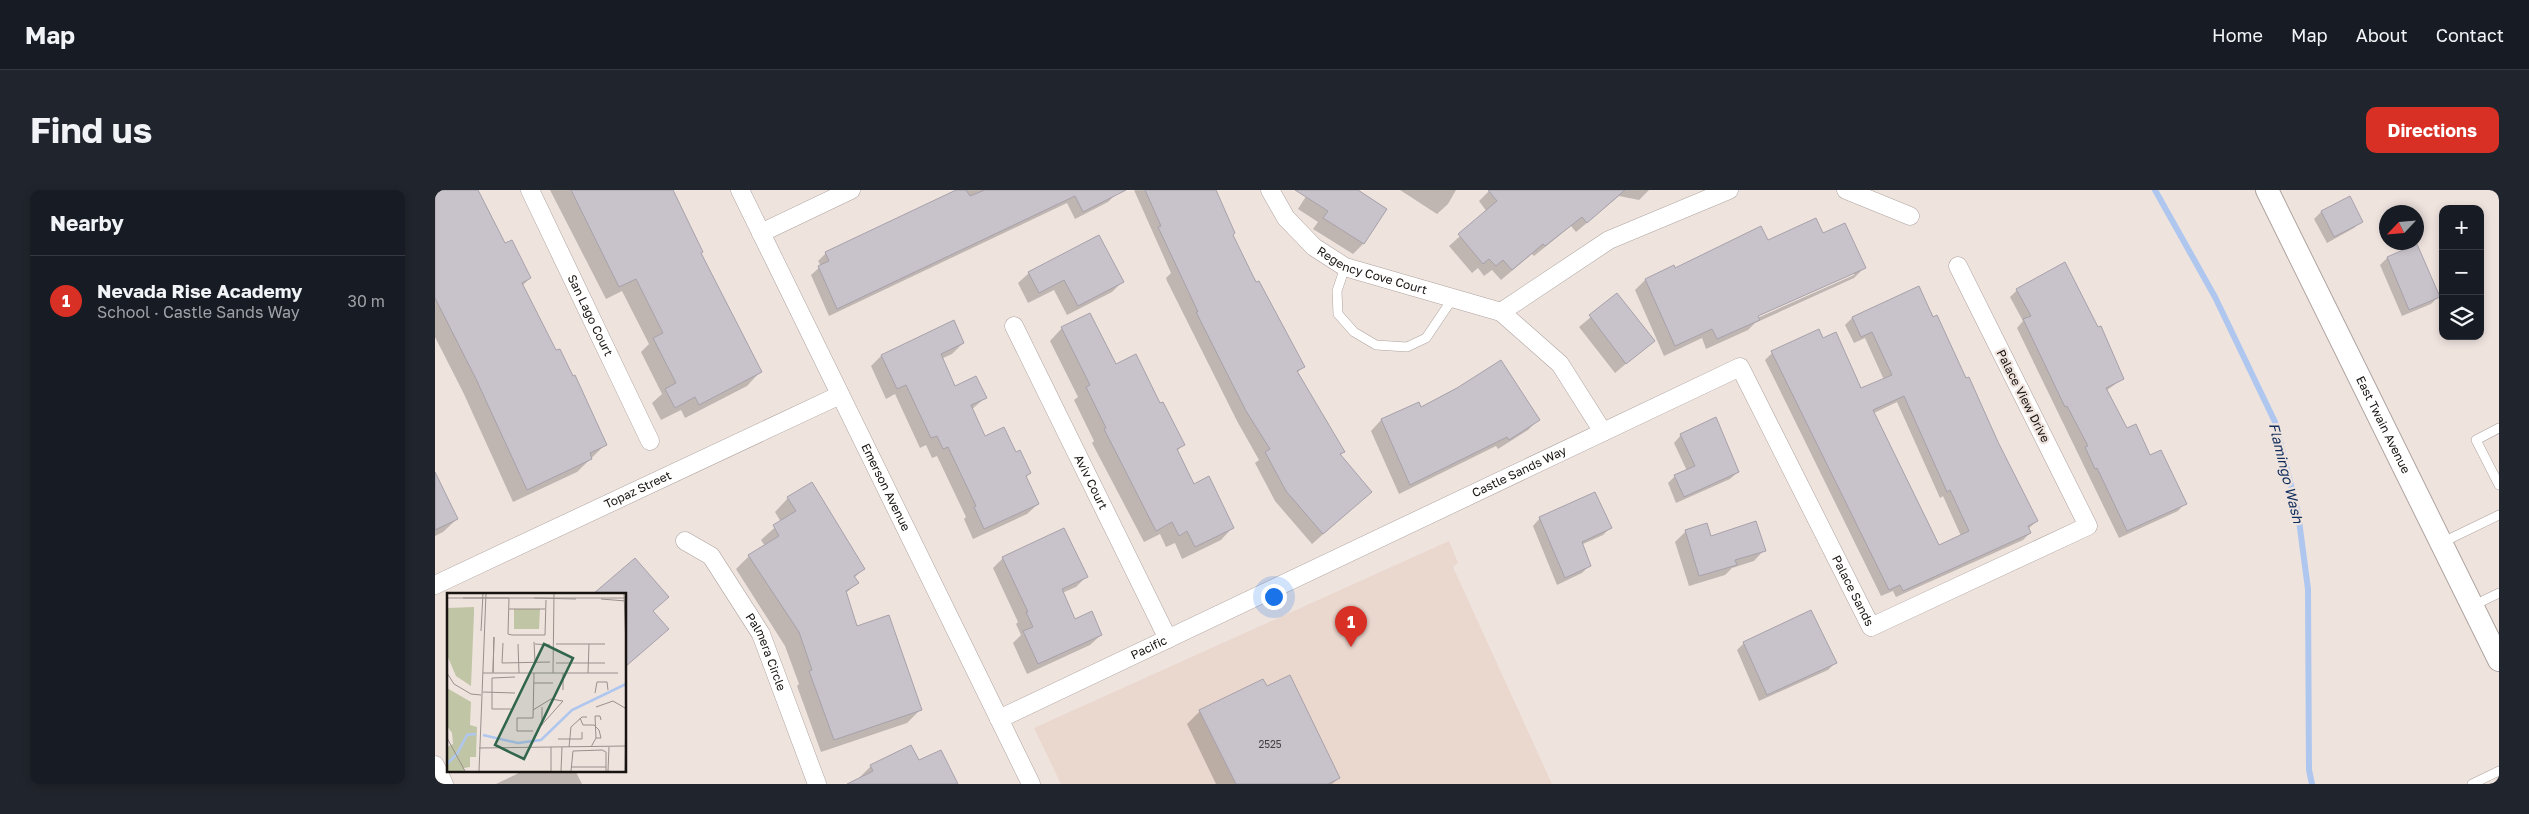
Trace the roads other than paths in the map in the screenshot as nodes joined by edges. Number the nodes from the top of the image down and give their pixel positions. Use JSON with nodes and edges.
{"nodes":[{"id":1,"x":530,"y":190,"type":"edge"},
{"id":2,"x":740,"y":190,"type":"edge"},
{"id":3,"x":851,"y":190,"type":"edge"},
{"id":4,"x":1270,"y":190,"type":"edge"},
{"id":5,"x":1729,"y":190,"type":"edge"},
{"id":6,"x":1847,"y":190,"type":"edge"},
{"id":7,"x":2267,"y":190,"type":"edge"},
{"id":8,"x":1910,"y":216,"type":"dead end"},
{"id":9,"x":761,"y":233,"type":"junction"},
{"id":10,"x":1958,"y":266,"type":"dead end"},
{"id":11,"x":1345,"y":267,"type":"junction"},
{"id":12,"x":1453,"y":298,"type":"junction"},
{"id":13,"x":1501,"y":312,"type":"junction"},
{"id":14,"x":1014,"y":326,"type":"dead end"},
{"id":15,"x":1740,"y":367,"type":"joint"},
{"id":16,"x":840,"y":395,"type":"junction"},
{"id":17,"x":2499,"y":428,"type":"edge"},
{"id":18,"x":1603,"y":432,"type":"junction"},
{"id":19,"x":650,"y":441,"type":"dead end"},
{"id":20,"x":2499,"y":485,"type":"edge"},
{"id":21,"x":2499,"y":515,"type":"edge"},
{"id":22,"x":2088,"y":526,"type":"joint"},
{"id":23,"x":685,"y":541,"type":"dead end"},
{"id":24,"x":2441,"y":543,"type":"junction"},
{"id":25,"x":1299,"y":576,"type":"joint"},
{"id":26,"x":435,"y":584,"type":"edge"},
{"id":27,"x":2499,"y":593,"type":"edge"},
{"id":28,"x":2472,"y":606,"type":"junction"},
{"id":29,"x":1168,"y":639,"type":"junction"},
{"id":30,"x":2499,"y":660,"type":"edge"},
{"id":31,"x":999,"y":719,"type":"junction"},
{"id":32,"x":435,"y":765,"type":"edge"},
{"id":33,"x":2499,"y":771,"type":"edge"},
{"id":34,"x":444,"y":784,"type":"edge"},
{"id":35,"x":817,"y":784,"type":"edge"},
{"id":36,"x":1031,"y":784,"type":"edge"},
{"id":37,"x":2472,"y":784,"type":"edge"}],
"edges":[{"from":1,"to":19,"type":"street","name":"San Lago Court"},
{"from":2,"to":9,"type":"street","name":"Emerson Avenue"},
{"from":3,"to":9,"type":"street"},
{"from":4,"to":11,"type":"street","name":"Regency Cove Court"},
{"from":5,"to":13,"type":"street"},
{"from":6,"to":8,"type":"street"},
{"from":7,"to":24,"type":"street","name":"East Twain Avenue"},
{"from":9,"to":16,"type":"street","name":"Emerson Avenue"},
{"from":10,"to":22,"type":"street","name":"Palace View Drive"},
{"from":11,"to":12,"type":"street","name":"Regency Cove Court"},
{"from":11,"to":12,"type":"lane"},
{"from":12,"to":13,"type":"street","name":"Regency Cove Court"},
{"from":13,"to":18,"type":"street","name":"Regency Cove Court"},
{"from":14,"to":29,"type":"street","name":"Aviv Court"},
{"from":15,"to":18,"type":"street","name":"Castle Sands Way"},
{"from":15,"to":22,"type":"street","name":"Palace Sands"},
{"from":16,"to":26,"type":"street","name":"Topaz Street"},
{"from":16,"to":31,"type":"street","name":"Emerson Avenue"},
{"from":17,"to":20,"type":"lane"},
{"from":18,"to":25,"type":"street","name":"Castle Sands Way"},
{"from":21,"to":24,"type":"lane"},
{"from":23,"to":35,"type":"street","name":"Palmera Circle"},
{"from":24,"to":28,"type":"street","name":"East Twain Avenue"},
{"from":25,"to":29,"type":"street","name":"Pacific"},
{"from":27,"to":28,"type":"lane"},
{"from":28,"to":30,"type":"street","name":"East Twain Avenue"},
{"from":29,"to":31,"type":"street","name":"Pacific"},
{"from":31,"to":36,"type":"street","name":"Emerson Avenue"},
{"from":32,"to":34,"type":"street"},
{"from":33,"to":37,"type":"lane"}]}
